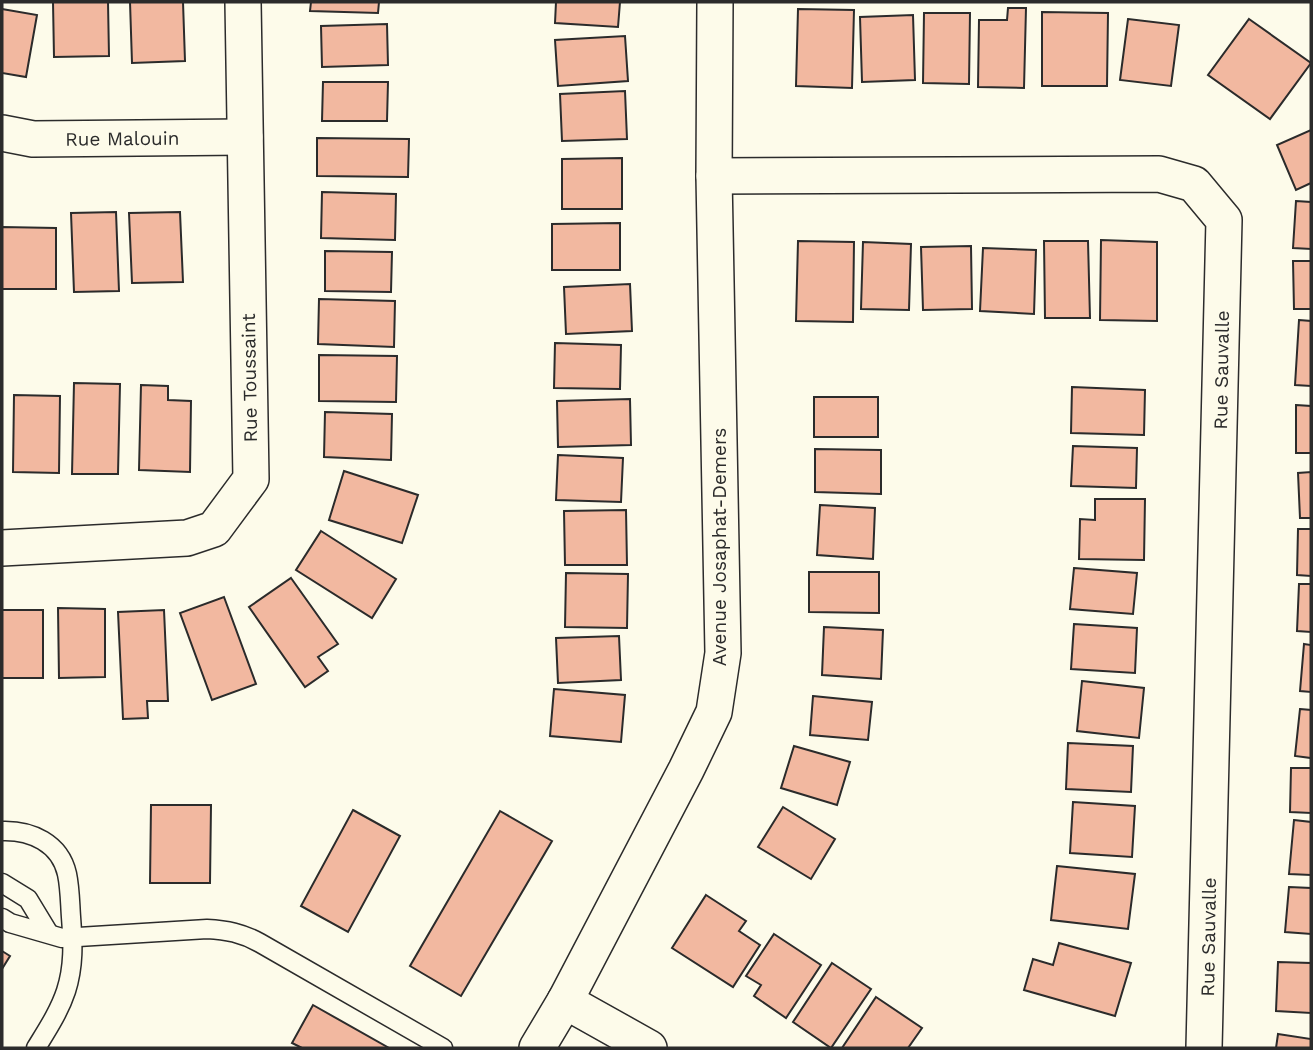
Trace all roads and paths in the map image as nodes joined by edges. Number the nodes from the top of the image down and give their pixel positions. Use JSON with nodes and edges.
{"nodes":[{"id":1,"x":243,"y":2,"type":"edge"},
{"id":2,"x":715,"y":2,"type":"edge"},
{"id":3,"x":2,"y":133,"type":"edge"},
{"id":4,"x":244,"y":137,"type":"junction"},
{"id":5,"x":714,"y":176,"type":"junction"},
{"id":6,"x":2,"y":548,"type":"edge"},
{"id":7,"x":2,"y":831,"type":"edge"},
{"id":8,"x":2,"y":883,"type":"edge"},
{"id":9,"x":2,"y":918,"type":"edge"},
{"id":10,"x":48,"y":932,"type":"junction"},
{"id":11,"x":72,"y":937,"type":"junction"},
{"id":12,"x":565,"y":1001,"type":"junction"},
{"id":13,"x":36,"y":1048,"type":"edge"},
{"id":14,"x":443,"y":1048,"type":"edge"},
{"id":15,"x":537,"y":1048,"type":"edge"},
{"id":16,"x":649,"y":1048,"type":"edge"},
{"id":17,"x":1204,"y":1048,"type":"edge"}],
"edges":[{"from":1,"to":4,"type":"street","name":"Rue Toussaint"},
{"from":2,"to":5,"type":"street","name":"Avenue Josaphat-Demers"},
{"from":3,"to":4,"type":"street","name":"Rue Malouin"},
{"from":4,"to":6,"type":"street","name":"Rue Toussaint"},
{"from":5,"to":12,"type":"street","name":"Avenue Josaphat-Demers"},
{"from":5,"to":17,"type":"street","name":"Rue Sauvalle"},
{"from":7,"to":11,"type":"lane"},
{"from":8,"to":10,"type":"lane"},
{"from":9,"to":10,"type":"lane"},
{"from":10,"to":11,"type":"lane"},
{"from":11,"to":13,"type":"lane"},
{"from":11,"to":14,"type":"lane"},
{"from":12,"to":15,"type":"street","name":"Avenue Josaphat-Demers"},
{"from":12,"to":16,"type":"street"}]}
